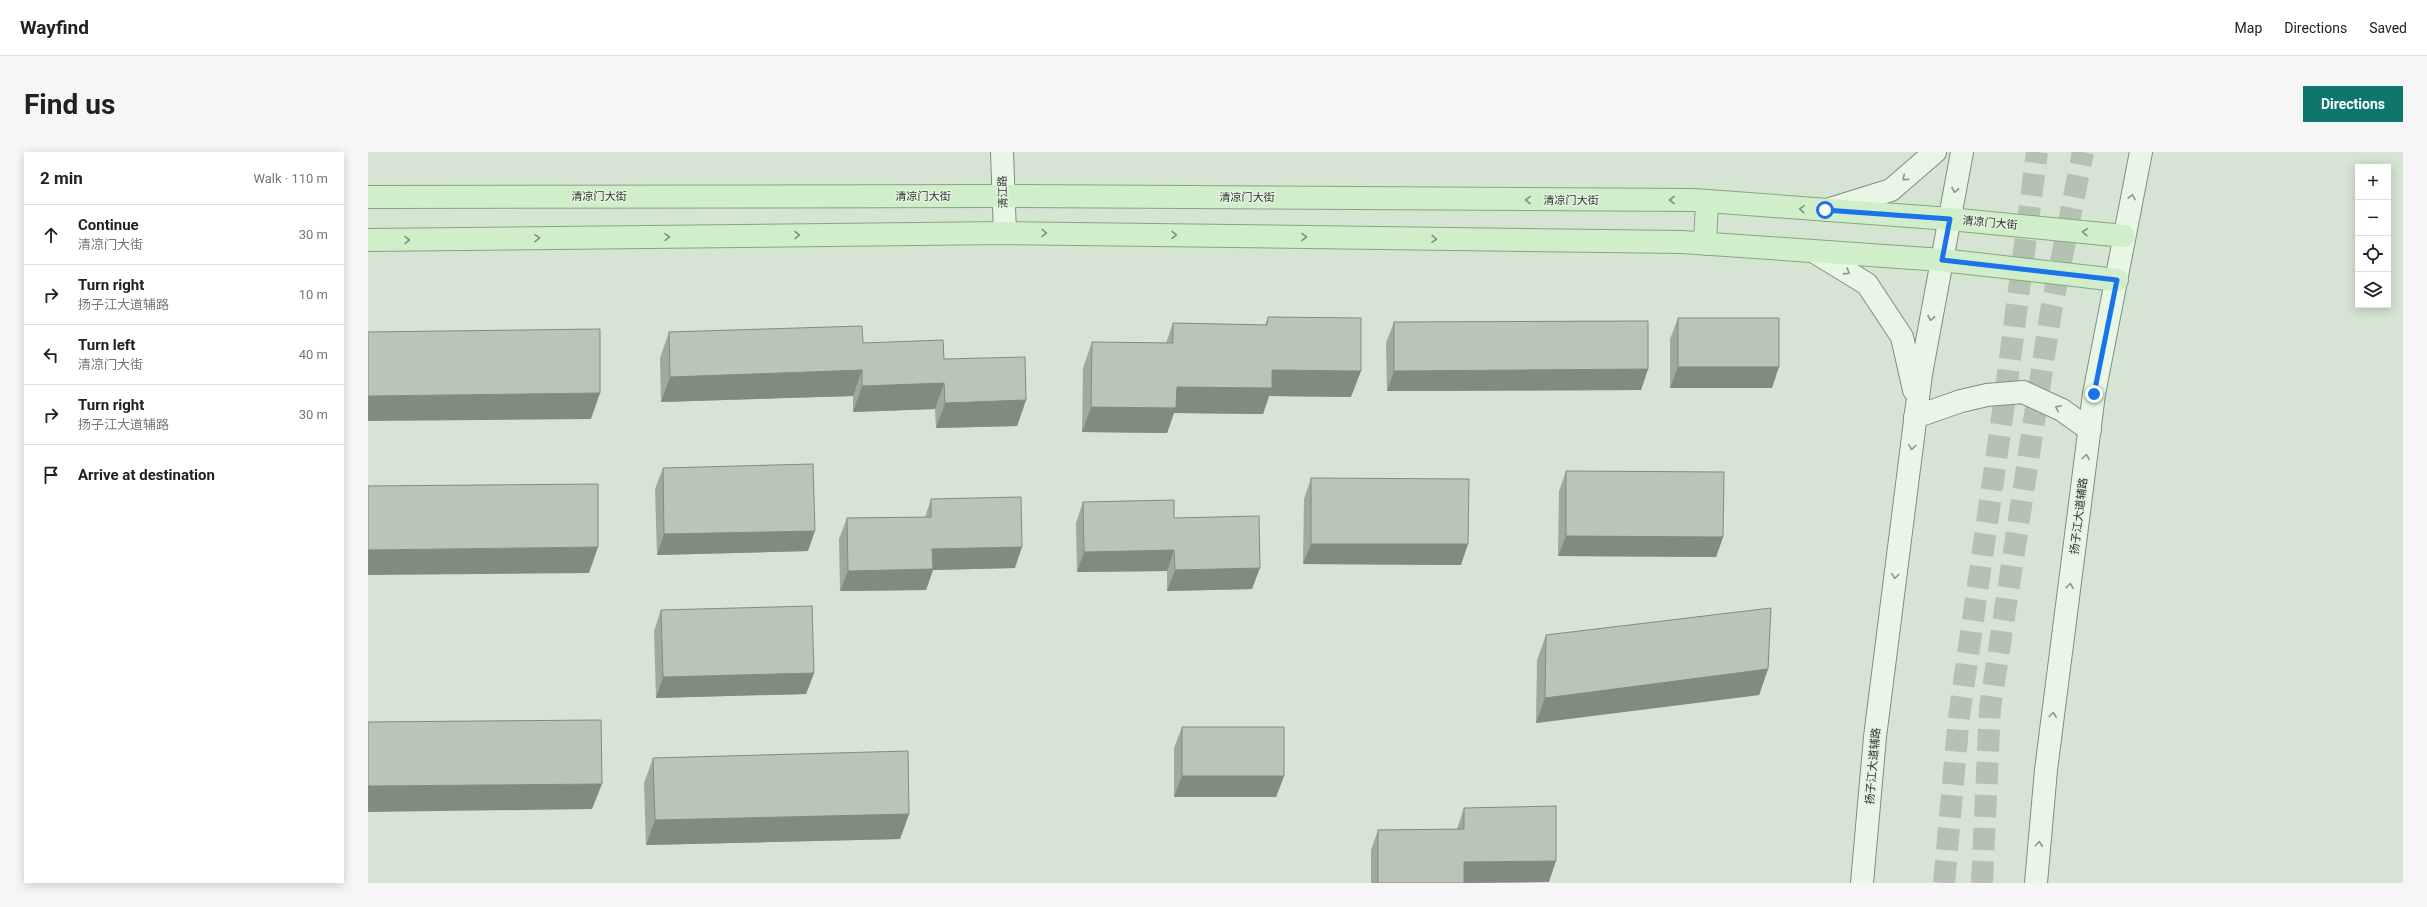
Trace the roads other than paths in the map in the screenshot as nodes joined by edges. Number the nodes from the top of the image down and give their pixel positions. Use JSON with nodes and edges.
{"nodes":[{"id":1,"x":1002,"y":152,"type":"edge"},
{"id":2,"x":1935,"y":152,"type":"edge"},
{"id":3,"x":1962,"y":152,"type":"edge"},
{"id":4,"x":2141,"y":152,"type":"edge"},
{"id":5,"x":368,"y":196,"type":"edge"},
{"id":6,"x":1002,"y":196,"type":"junction"},
{"id":7,"x":1707,"y":202,"type":"junction"},
{"id":8,"x":1825,"y":210,"type":"junction"},
{"id":9,"x":1950,"y":219,"type":"junction"},
{"id":10,"x":1005,"y":233,"type":"junction"},
{"id":11,"x":2124,"y":236,"type":"junction"},
{"id":12,"x":368,"y":240,"type":"edge"},
{"id":13,"x":1704,"y":244,"type":"junction"},
{"id":14,"x":1814,"y":251,"type":"junction"},
{"id":15,"x":1942,"y":260,"type":"junction"},
{"id":16,"x":2117,"y":280,"type":"junction"},
{"id":17,"x":1916,"y":410,"type":"junction"},
{"id":18,"x":2090,"y":430,"type":"junction"},
{"id":19,"x":1862,"y":883,"type":"edge"},
{"id":20,"x":2036,"y":883,"type":"edge"}],
"edges":[{"from":1,"to":6,"type":"main road","name":"清江路"},
{"from":2,"to":8,"type":"main road","one_way":true},
{"from":3,"to":9,"type":"main road","name":"扬子江大道辅路","one_way":true},
{"from":11,"to":4,"type":"main road","name":"扬子江大道辅路","one_way":true},
{"from":5,"to":6,"type":"main road","name":"清凉门大街"},
{"from":7,"to":6,"type":"main road","name":"清凉门大街","one_way":true},
{"from":6,"to":10,"type":"main road","name":"清江路"},
{"from":8,"to":7,"type":"main road","name":"清凉门大街","one_way":true},
{"from":7,"to":13,"type":"main road"},
{"from":8,"to":9,"type":"main road","name":"清凉门大街"},
{"from":11,"to":9,"type":"main road","name":"清凉门大街","one_way":true},
{"from":9,"to":15,"type":"main road","name":"扬子江大道辅路"},
{"from":12,"to":10,"type":"main road","one_way":true},
{"from":10,"to":13,"type":"main road","one_way":true},
{"from":11,"to":16,"type":"main road","name":"扬子江大道辅路"},
{"from":13,"to":14,"type":"main road"},
{"from":14,"to":15,"type":"main road"},
{"from":14,"to":17,"type":"main road","one_way":true},
{"from":15,"to":16,"type":"main road"},
{"from":15,"to":17,"type":"main road","name":"扬子江大道辅路","one_way":true},
{"from":16,"to":18,"type":"main road","name":"扬子江大道辅路"},
{"from":18,"to":17,"type":"main road","one_way":true},
{"from":17,"to":19,"type":"main road","name":"扬子江大道辅路","one_way":true},
{"from":20,"to":18,"type":"main road","name":"扬子江大道辅路","one_way":true}]}
